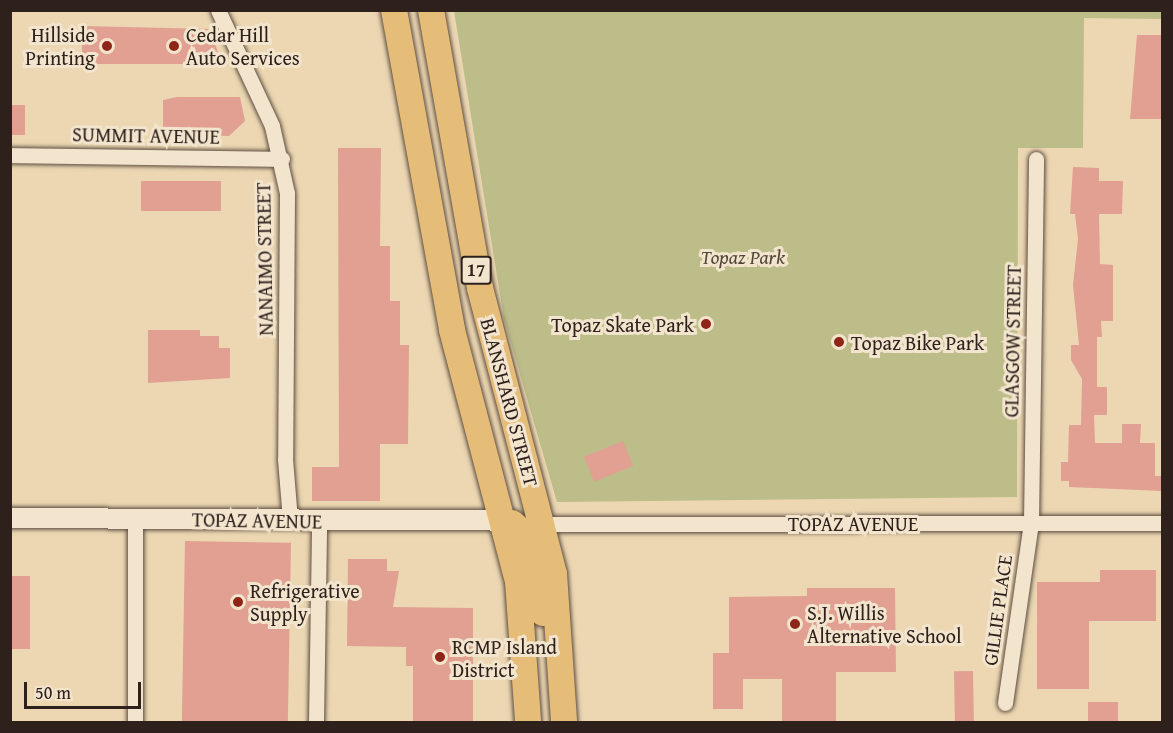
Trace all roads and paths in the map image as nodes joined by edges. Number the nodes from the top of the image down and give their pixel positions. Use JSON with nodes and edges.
{"nodes":[{"id":1,"x":218,"y":10,"type":"edge"},
{"id":2,"x":394,"y":10,"type":"edge"},
{"id":3,"x":431,"y":10,"type":"edge"},
{"id":4,"x":10,"y":155,"type":"edge"},
{"id":5,"x":282,"y":159,"type":"junction"},
{"id":6,"x":1036,"y":159,"type":"dead end"},
{"id":7,"x":10,"y":518,"type":"edge"},
{"id":8,"x":135,"y":518,"type":"junction"},
{"id":9,"x":290,"y":520,"type":"junction"},
{"id":10,"x":503,"y":521,"type":"junction"},
{"id":11,"x":319,"y":522,"type":"junction"},
{"id":12,"x":1162,"y":523,"type":"edge"},
{"id":13,"x":543,"y":524,"type":"junction"},
{"id":14,"x":1031,"y":524,"type":"junction"},
{"id":15,"x":1005,"y":703,"type":"dead end"},
{"id":16,"x":135,"y":723,"type":"edge"},
{"id":17,"x":316,"y":723,"type":"edge"},
{"id":18,"x":528,"y":723,"type":"edge"},
{"id":19,"x":562,"y":723,"type":"edge"}],
"edges":[{"from":1,"to":5,"type":"street","name":"NANAIMO STREET"},
{"from":2,"to":10,"type":"main road","name":"BLANSHARD STREET","number":"17"},
{"from":3,"to":13,"type":"main road","name":"BLANSHARD STREET","number":"17"},
{"from":4,"to":5,"type":"street","name":"SUMMIT AVENUE"},
{"from":5,"to":9,"type":"street","name":"NANAIMO STREET"},
{"from":6,"to":14,"type":"street","name":"GLASGOW STREET"},
{"from":7,"to":8,"type":"street","name":"TOPAZ AVENUE"},
{"from":8,"to":9,"type":"street","name":"TOPAZ AVENUE"},
{"from":8,"to":16,"type":"street"},
{"from":9,"to":11,"type":"street","name":"TOPAZ AVENUE"},
{"from":10,"to":11,"type":"street","name":"TOPAZ AVENUE"},
{"from":10,"to":18,"type":"main road","name":"BLANSHARD STREET","number":"17"},
{"from":10,"to":19,"type":"main road"},
{"from":11,"to":17,"type":"street"},
{"from":12,"to":14,"type":"street","name":"TOPAZ AVENUE"},
{"from":13,"to":14,"type":"street","name":"TOPAZ AVENUE"},
{"from":13,"to":19,"type":"main road","name":"BLANSHARD STREET","number":"17"},
{"from":14,"to":15,"type":"street","name":"GILLIE PLACE"}]}
